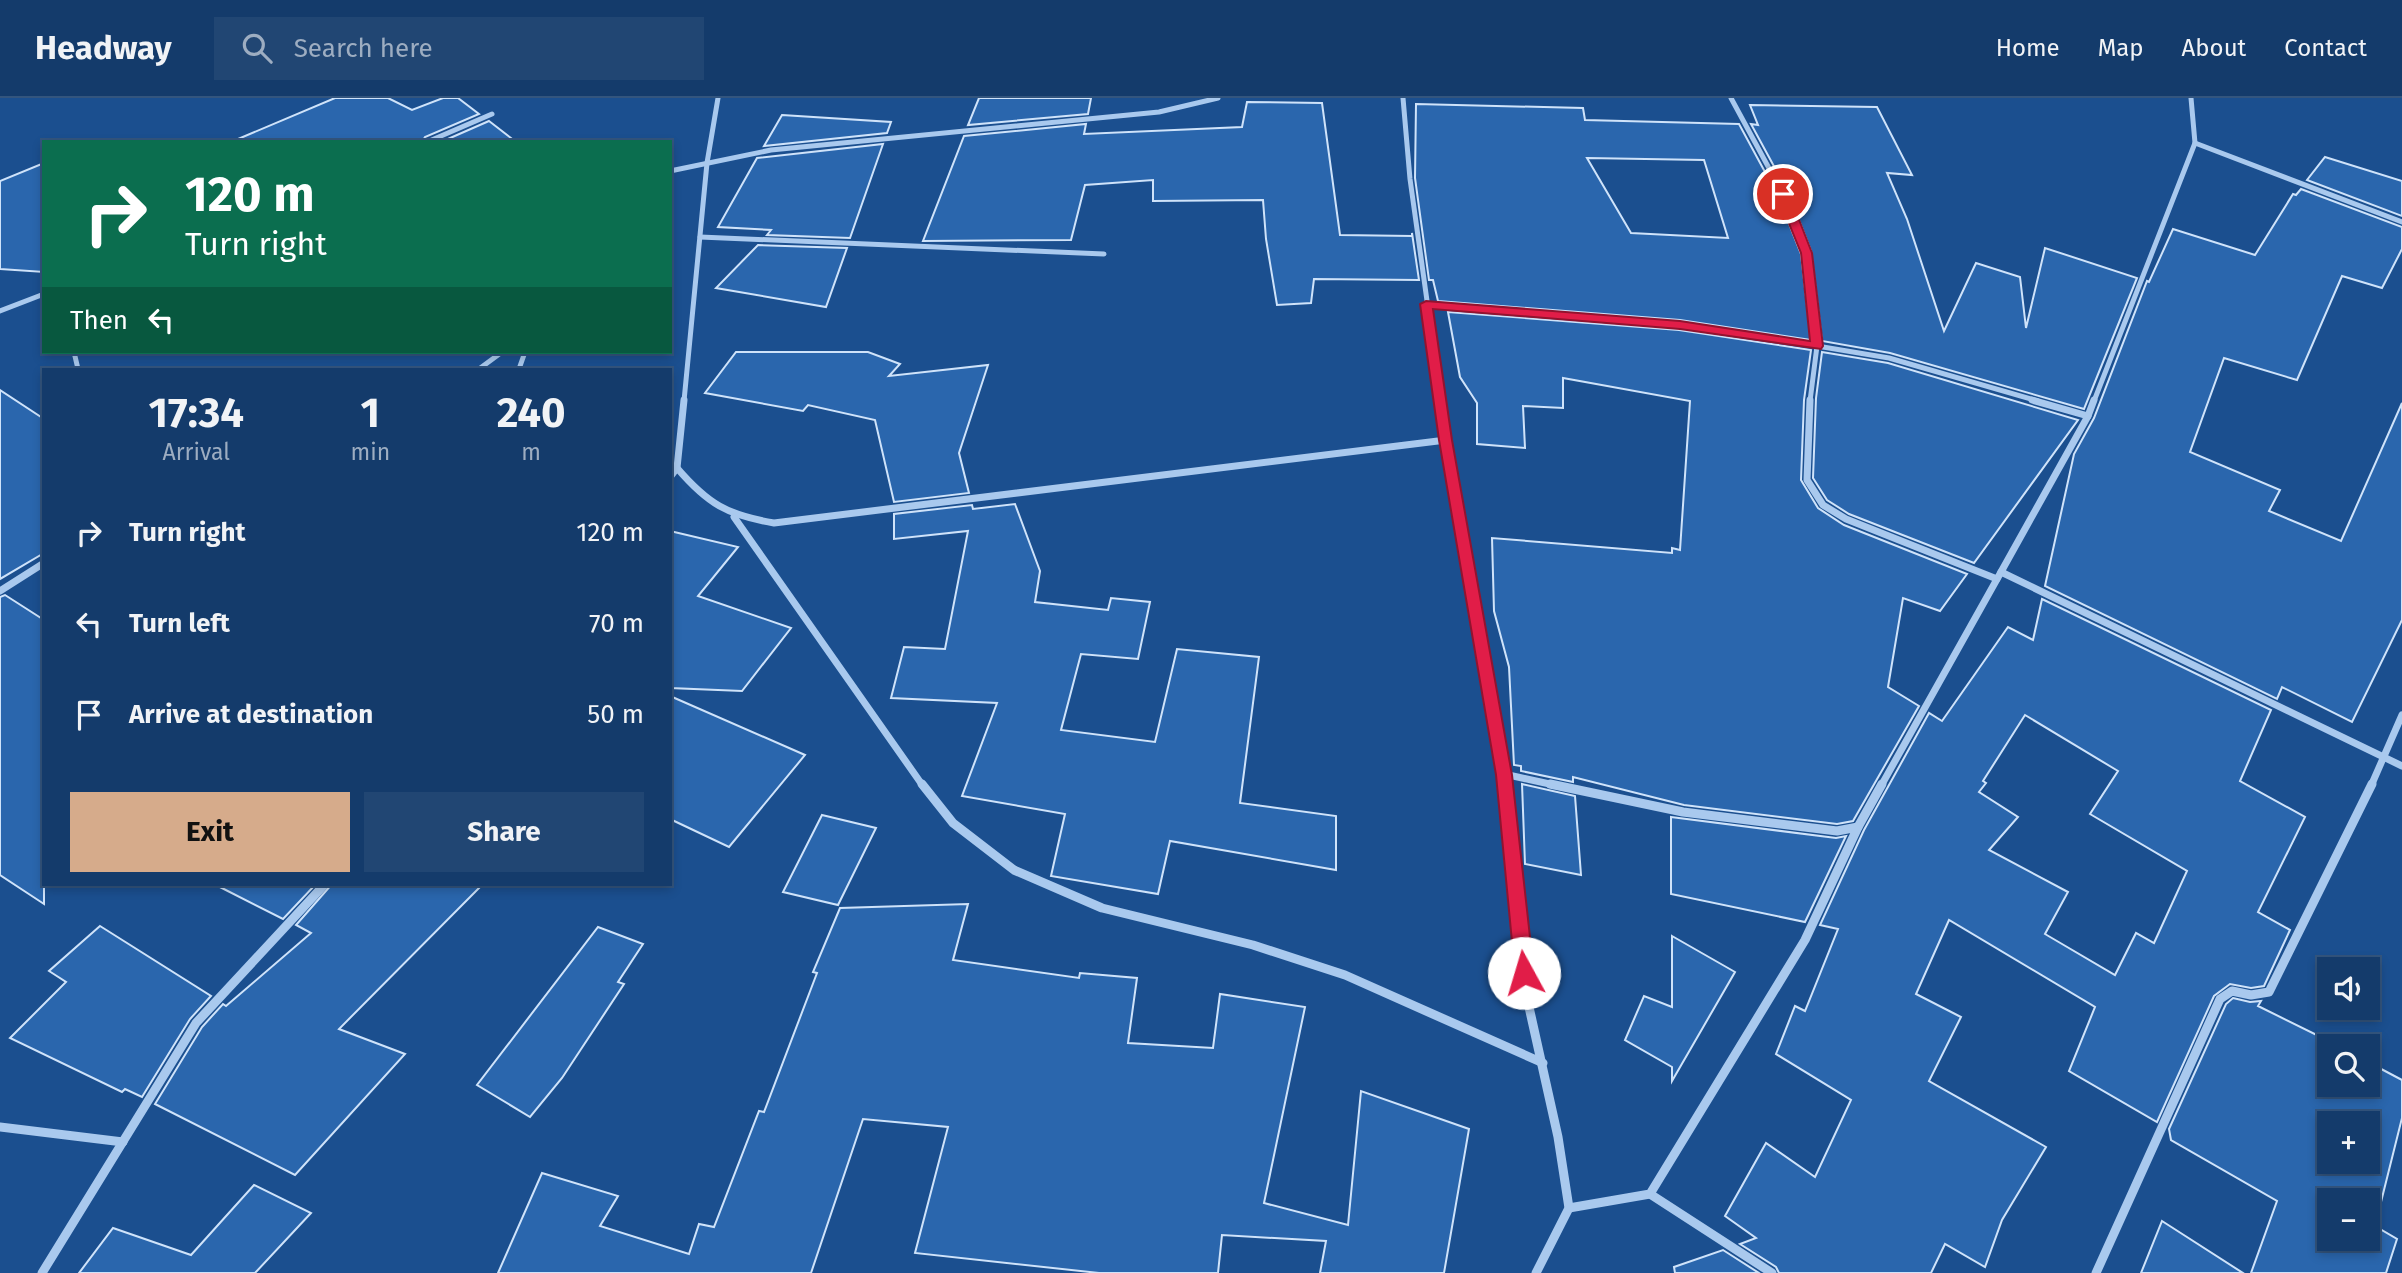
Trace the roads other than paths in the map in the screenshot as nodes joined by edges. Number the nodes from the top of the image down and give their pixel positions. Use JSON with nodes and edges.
{"nodes":[{"id":1,"x":718,"y":98,"type":"edge"},
{"id":2,"x":1218,"y":98,"type":"edge"},
{"id":3,"x":1403,"y":98,"type":"edge"},
{"id":4,"x":1731,"y":98,"type":"edge"},
{"id":5,"x":2191,"y":98,"type":"edge"},
{"id":6,"x":492,"y":114,"type":"dead end"},
{"id":7,"x":432,"y":140,"type":"edge"},
{"id":8,"x":2195,"y":143,"type":"junction"},
{"id":9,"x":707,"y":163,"type":"junction"},
{"id":10,"x":672,"y":171,"type":"edge"},
{"id":11,"x":2402,"y":222,"type":"edge"},
{"id":12,"x":700,"y":237,"type":"junction"},
{"id":13,"x":1104,"y":254,"type":"dead end"},
{"id":14,"x":42,"y":296,"type":"edge"},
{"id":15,"x":1426,"y":304,"type":"junction"},
{"id":16,"x":0,"y":311,"type":"edge"},
{"id":17,"x":1817,"y":346,"type":"junction"},
{"id":18,"x":499,"y":354,"type":"edge"},
{"id":19,"x":480,"y":368,"type":"edge"},
{"id":20,"x":2088,"y":416,"type":"junction"},
{"id":21,"x":1446,"y":440,"type":"junction"},
{"id":22,"x":677,"y":468,"type":"junction"},
{"id":23,"x":672,"y":474,"type":"edge"},
{"id":24,"x":734,"y":517,"type":"junction"},
{"id":25,"x":42,"y":564,"type":"edge"},
{"id":26,"x":1999,"y":575,"type":"junction"},
{"id":27,"x":0,"y":591,"type":"edge"},
{"id":28,"x":2402,"y":715,"type":"edge"},
{"id":29,"x":2385,"y":758,"type":"junction"},
{"id":30,"x":2402,"y":766,"type":"edge"},
{"id":31,"x":1504,"y":775,"type":"junction"},
{"id":32,"x":1858,"y":827,"type":"junction"},
{"id":33,"x":323,"y":886,"type":"edge"},
{"id":34,"x":1543,"y":1063,"type":"junction"},
{"id":35,"x":0,"y":1127,"type":"edge"},
{"id":36,"x":123,"y":1142,"type":"junction"},
{"id":37,"x":1650,"y":1194,"type":"junction"},
{"id":38,"x":1569,"y":1208,"type":"junction"},
{"id":39,"x":43,"y":1273,"type":"edge"},
{"id":40,"x":1536,"y":1273,"type":"edge"},
{"id":41,"x":1772,"y":1273,"type":"edge"},
{"id":42,"x":2096,"y":1273,"type":"edge"}],
"edges":[{"from":1,"to":9,"type":"street"},
{"from":2,"to":9,"type":"street"},
{"from":3,"to":15,"type":"street"},
{"from":4,"to":17,"type":"street"},
{"from":5,"to":8,"type":"street"},
{"from":6,"to":7,"type":"street"},
{"from":8,"to":11,"type":"street"},
{"from":8,"to":20,"type":"street"},
{"from":9,"to":10,"type":"street"},
{"from":9,"to":12,"type":"street"},
{"from":12,"to":13,"type":"street"},
{"from":12,"to":22,"type":"street"},
{"from":14,"to":16,"type":"street"},
{"from":15,"to":17,"type":"street"},
{"from":15,"to":21,"type":"street"},
{"from":17,"to":20,"type":"street"},
{"from":17,"to":26,"type":"street"},
{"from":18,"to":19,"type":"street"},
{"from":20,"to":26,"type":"street"},
{"from":21,"to":24,"type":"street"},
{"from":21,"to":31,"type":"street"},
{"from":22,"to":23,"type":"street"},
{"from":22,"to":24,"type":"street"},
{"from":24,"to":34,"type":"street"},
{"from":25,"to":27,"type":"street"},
{"from":26,"to":29,"type":"street"},
{"from":26,"to":32,"type":"street"},
{"from":28,"to":29,"type":"street"},
{"from":29,"to":30,"type":"street"},
{"from":29,"to":42,"type":"street"},
{"from":31,"to":32,"type":"street"},
{"from":31,"to":34,"type":"street"},
{"from":32,"to":37,"type":"street"},
{"from":33,"to":36,"type":"street"},
{"from":34,"to":38,"type":"street"},
{"from":35,"to":36,"type":"street"},
{"from":36,"to":39,"type":"street"},
{"from":37,"to":38,"type":"street"},
{"from":37,"to":41,"type":"street"},
{"from":38,"to":40,"type":"street"}]}
